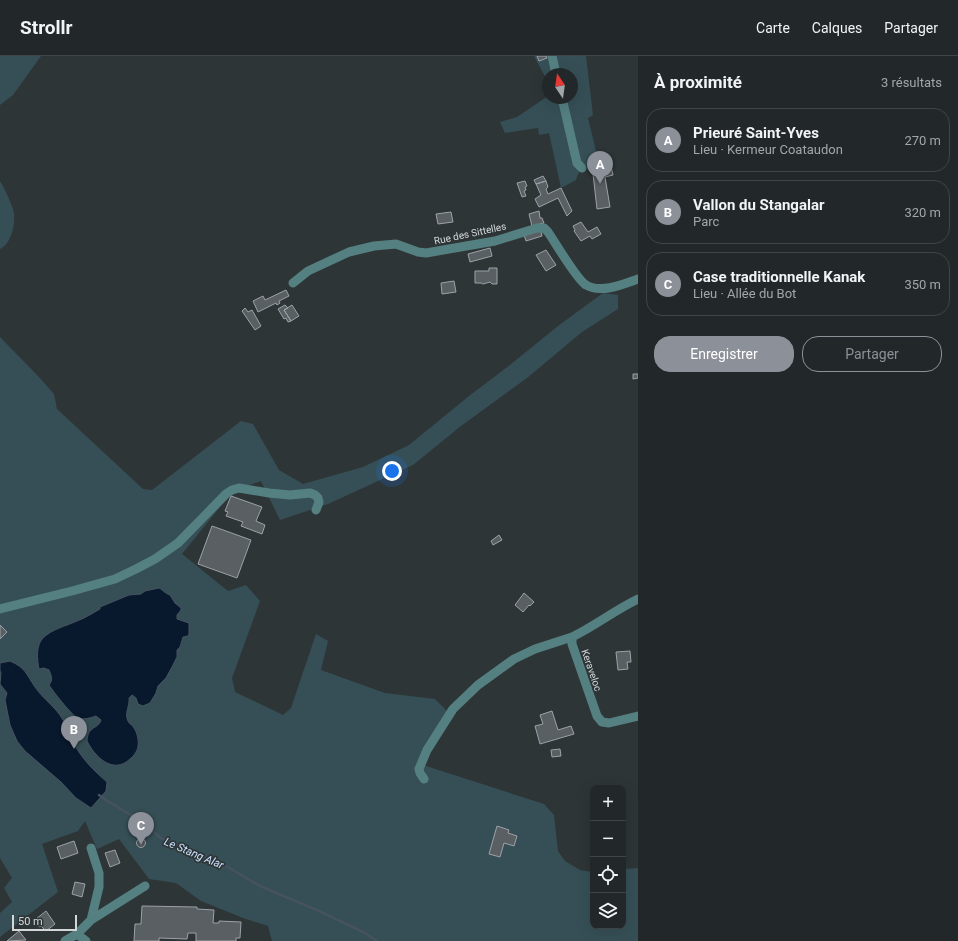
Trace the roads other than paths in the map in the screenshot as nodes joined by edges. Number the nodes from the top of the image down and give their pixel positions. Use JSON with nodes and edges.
{"nodes":[{"id":1,"x":552,"y":56,"type":"edge"},
{"id":2,"x":555,"y":68,"type":"edge"},
{"id":3,"x":563,"y":104,"type":"edge"},
{"id":4,"x":582,"y":168,"type":"dead end"},
{"id":5,"x":638,"y":279,"type":"edge"},
{"id":6,"x":293,"y":283,"type":"dead end"},
{"id":7,"x":316,"y":510,"type":"dead end"},
{"id":8,"x":638,"y":599,"type":"edge"},
{"id":9,"x":0,"y":609,"type":"edge"},
{"id":10,"x":572,"y":637,"type":"junction"},
{"id":11,"x":638,"y":716,"type":"edge"},
{"id":12,"x":424,"y":779,"type":"dead end"},
{"id":13,"x":91,"y":848,"type":"dead end"},
{"id":14,"x":145,"y":886,"type":"dead end"},
{"id":15,"x":91,"y":920,"type":"junction"},
{"id":16,"x":77,"y":934,"type":"junction"},
{"id":17,"x":65,"y":941,"type":"edge"},
{"id":18,"x":86,"y":941,"type":"edge"}],
"edges":[{"from":1,"to":2,"type":"street"},
{"from":3,"to":4,"type":"street"},
{"from":5,"to":6,"type":"street","name":"Rue des Sittelles"},
{"from":7,"to":9,"type":"street"},
{"from":8,"to":10,"type":"street"},
{"from":10,"to":11,"type":"street","name":"Keraveloc"},
{"from":10,"to":12,"type":"street"},
{"from":13,"to":15,"type":"street"},
{"from":14,"to":15,"type":"street"},
{"from":15,"to":16,"type":"street"},
{"from":16,"to":17,"type":"street"},
{"from":16,"to":18,"type":"street"}]}
